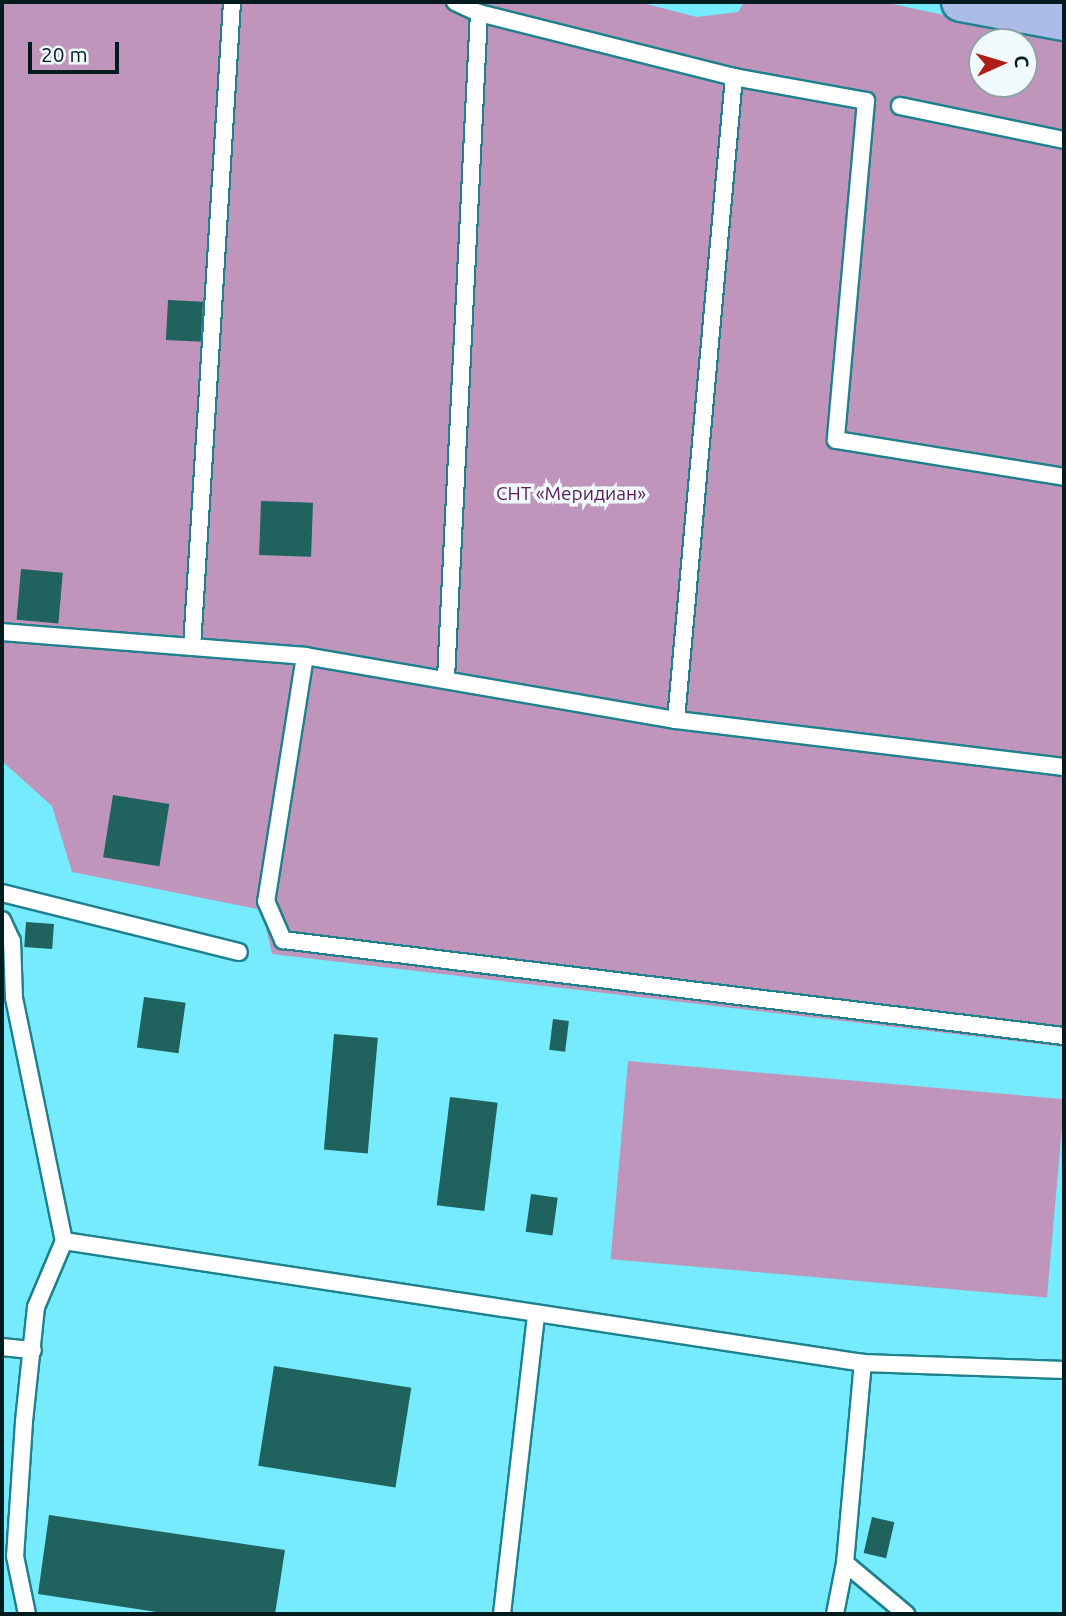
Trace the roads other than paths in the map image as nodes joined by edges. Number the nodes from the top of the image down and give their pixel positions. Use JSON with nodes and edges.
{"nodes":[{"id":1,"x":232,"y":2,"type":"edge"},
{"id":2,"x":455,"y":2,"type":"edge"},
{"id":3,"x":961,"y":2,"type":"edge"},
{"id":4,"x":479,"y":13,"type":"junction"},
{"id":5,"x":1064,"y":21,"type":"edge"},
{"id":6,"x":734,"y":77,"type":"junction"},
{"id":7,"x":900,"y":106,"type":"dead end"},
{"id":8,"x":1064,"y":139,"type":"edge"},
{"id":9,"x":1064,"y":477,"type":"edge"},
{"id":10,"x":2,"y":632,"type":"edge"},
{"id":11,"x":191,"y":647,"type":"junction"},
{"id":12,"x":305,"y":656,"type":"junction"},
{"id":13,"x":446,"y":678,"type":"junction"},
{"id":14,"x":676,"y":720,"type":"junction"},
{"id":15,"x":1064,"y":767,"type":"edge"},
{"id":16,"x":2,"y":893,"type":"edge"},
{"id":17,"x":2,"y":920,"type":"edge"},
{"id":18,"x":239,"y":952,"type":"dead end"},
{"id":19,"x":7,"y":984,"type":"edge"},
{"id":20,"x":1064,"y":1035,"type":"edge"},
{"id":21,"x":64,"y":1241,"type":"junction"},
{"id":22,"x":536,"y":1316,"type":"junction"},
{"id":23,"x":2,"y":1347,"type":"edge"},
{"id":24,"x":33,"y":1350,"type":"junction"},
{"id":25,"x":863,"y":1363,"type":"junction"},
{"id":26,"x":1064,"y":1370,"type":"edge"},
{"id":27,"x":845,"y":1563,"type":"junction"},
{"id":28,"x":27,"y":1614,"type":"edge"},
{"id":29,"x":502,"y":1614,"type":"edge"},
{"id":30,"x":835,"y":1614,"type":"edge"},
{"id":31,"x":906,"y":1614,"type":"edge"}],
"edges":[{"from":1,"to":11,"type":"lane"},
{"from":2,"to":4,"type":"lane"},
{"from":3,"to":5,"type":"main road"},
{"from":4,"to":6,"type":"lane"},
{"from":4,"to":13,"type":"lane"},
{"from":6,"to":9,"type":"lane"},
{"from":6,"to":14,"type":"lane"},
{"from":7,"to":8,"type":"lane"},
{"from":10,"to":11,"type":"lane"},
{"from":11,"to":12,"type":"lane"},
{"from":12,"to":13,"type":"lane"},
{"from":12,"to":20,"type":"lane"},
{"from":13,"to":14,"type":"lane"},
{"from":14,"to":15,"type":"lane"},
{"from":16,"to":18,"type":"lane"},
{"from":17,"to":19,"type":"lane"},
{"from":19,"to":21,"type":"lane"},
{"from":21,"to":22,"type":"lane"},
{"from":21,"to":24,"type":"lane"},
{"from":22,"to":25,"type":"lane"},
{"from":22,"to":29,"type":"lane"},
{"from":23,"to":24,"type":"lane"},
{"from":24,"to":28,"type":"lane"},
{"from":25,"to":26,"type":"lane"},
{"from":25,"to":27,"type":"lane"},
{"from":27,"to":30,"type":"lane"},
{"from":27,"to":31,"type":"lane"}]}
